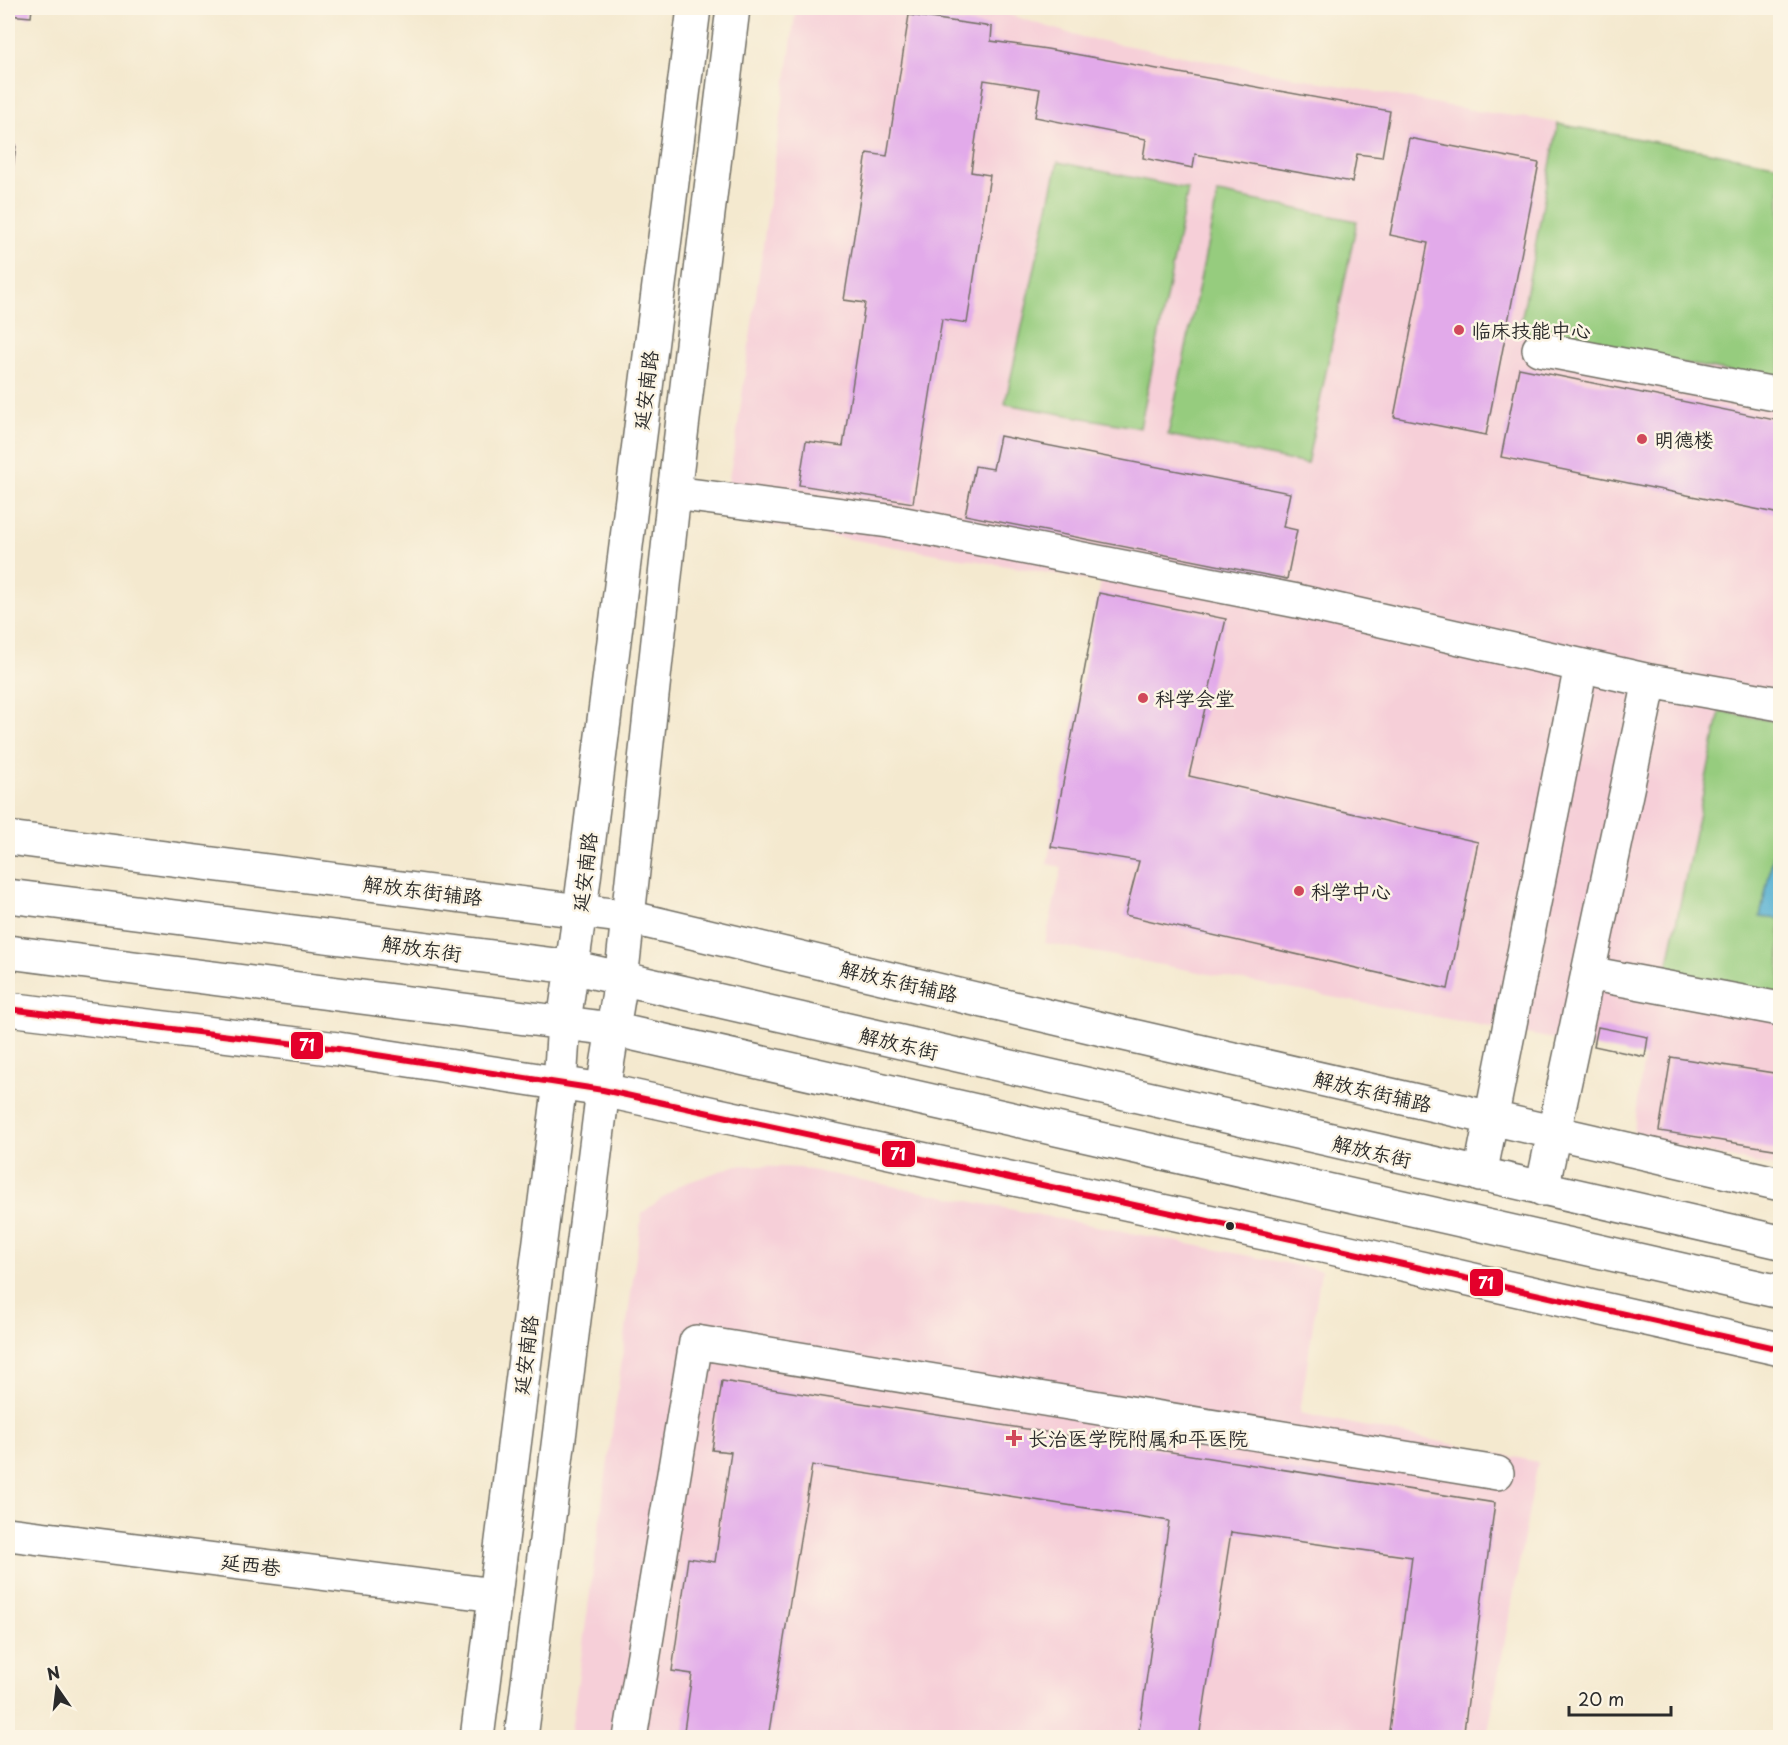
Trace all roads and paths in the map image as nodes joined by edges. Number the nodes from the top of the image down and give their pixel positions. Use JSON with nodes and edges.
{"nodes":[{"id":1,"x":693,"y":8,"type":"edge"},
{"id":2,"x":733,"y":8,"type":"edge"},
{"id":3,"x":1539,"y":349,"type":"dead end"},
{"id":4,"x":1780,"y":395,"type":"edge"},
{"id":5,"x":674,"y":493,"type":"junction"},
{"id":6,"x":1581,"y":666,"type":"junction"},
{"id":7,"x":1650,"y":681,"type":"junction"},
{"id":8,"x":1780,"y":704,"type":"edge"},
{"id":9,"x":8,"y":838,"type":"edge"},
{"id":10,"x":8,"y":896,"type":"edge"},
{"id":11,"x":580,"y":910,"type":"junction"},
{"id":12,"x":628,"y":917,"type":"junction"},
{"id":13,"x":8,"y":951,"type":"edge"},
{"id":14,"x":571,"y":967,"type":"junction"},
{"id":15,"x":1588,"y":973,"type":"junction"},
{"id":16,"x":621,"y":980,"type":"junction"},
{"id":17,"x":8,"y":1009,"type":"edge"},
{"id":18,"x":1780,"y":1009,"type":"edge"},
{"id":19,"x":564,"y":1022,"type":"junction"},
{"id":20,"x":612,"y":1029,"type":"junction"},
{"id":21,"x":560,"y":1083,"type":"junction"},
{"id":22,"x":603,"y":1090,"type":"junction"},
{"id":23,"x":1491,"y":1119,"type":"junction"},
{"id":24,"x":1554,"y":1133,"type":"junction"},
{"id":25,"x":1480,"y":1175,"type":"junction"},
{"id":26,"x":1780,"y":1184,"type":"edge"},
{"id":27,"x":1542,"y":1189,"type":"junction"},
{"id":28,"x":1780,"y":1242,"type":"edge"},
{"id":29,"x":1780,"y":1292,"type":"edge"},
{"id":30,"x":1780,"y":1349,"type":"edge"},
{"id":31,"x":1497,"y":1473,"type":"dead end"},
{"id":32,"x":8,"y":1534,"type":"edge"},
{"id":33,"x":495,"y":1594,"type":"junction"},
{"id":34,"x":477,"y":1737,"type":"edge"},
{"id":35,"x":521,"y":1737,"type":"edge"},
{"id":36,"x":630,"y":1737,"type":"edge"}],
"edges":[{"from":1,"to":11,"type":"main road","name":"延安南路"},
{"from":2,"to":5,"type":"main road","name":"延安南路"},
{"from":3,"to":4,"type":"main road"},
{"from":5,"to":6,"type":"main road"},
{"from":5,"to":12,"type":"main road","name":"延安南路"},
{"from":6,"to":7,"type":"main road"},
{"from":6,"to":23,"type":"main road"},
{"from":7,"to":8,"type":"main road"},
{"from":7,"to":15,"type":"main road"},
{"from":9,"to":11,"type":"main road","name":"解放东街辅路"},
{"from":10,"to":14,"type":"main road","name":"解放东街"},
{"from":11,"to":12,"type":"main road","name":"解放东街辅路"},
{"from":11,"to":14,"type":"main road","name":"延安南路"},
{"from":12,"to":16,"type":"main road","name":"延安南路"},
{"from":12,"to":23,"type":"main road","name":"解放东街辅路"},
{"from":13,"to":19,"type":"main road"},
{"from":14,"to":16,"type":"main road","name":"解放东街"},
{"from":14,"to":19,"type":"main road","name":"延安南路"},
{"from":15,"to":18,"type":"main road"},
{"from":15,"to":24,"type":"main road"},
{"from":16,"to":20,"type":"main road","name":"延安南路"},
{"from":16,"to":25,"type":"main road","name":"解放东街"},
{"from":17,"to":21,"type":"main road"},
{"from":19,"to":20,"type":"main road"},
{"from":19,"to":21,"type":"main road","name":"延安南路"},
{"from":20,"to":22,"type":"main road","name":"延安南路"},
{"from":20,"to":29,"type":"main road"},
{"from":21,"to":22,"type":"main road"},
{"from":21,"to":33,"type":"main road","name":"延安南路"},
{"from":22,"to":30,"type":"main road"},
{"from":22,"to":35,"type":"main road","name":"延安南路"},
{"from":23,"to":24,"type":"main road","name":"解放东街辅路"},
{"from":23,"to":25,"type":"main road"},
{"from":24,"to":26,"type":"main road","name":"解放东街辅路"},
{"from":24,"to":27,"type":"main road"},
{"from":25,"to":27,"type":"main road","name":"解放东街"},
{"from":27,"to":28,"type":"main road","name":"解放东街"},
{"from":31,"to":36,"type":"main road"},
{"from":32,"to":33,"type":"main road","name":"延西巷"},
{"from":33,"to":34,"type":"main road","name":"延安南路"}]}
